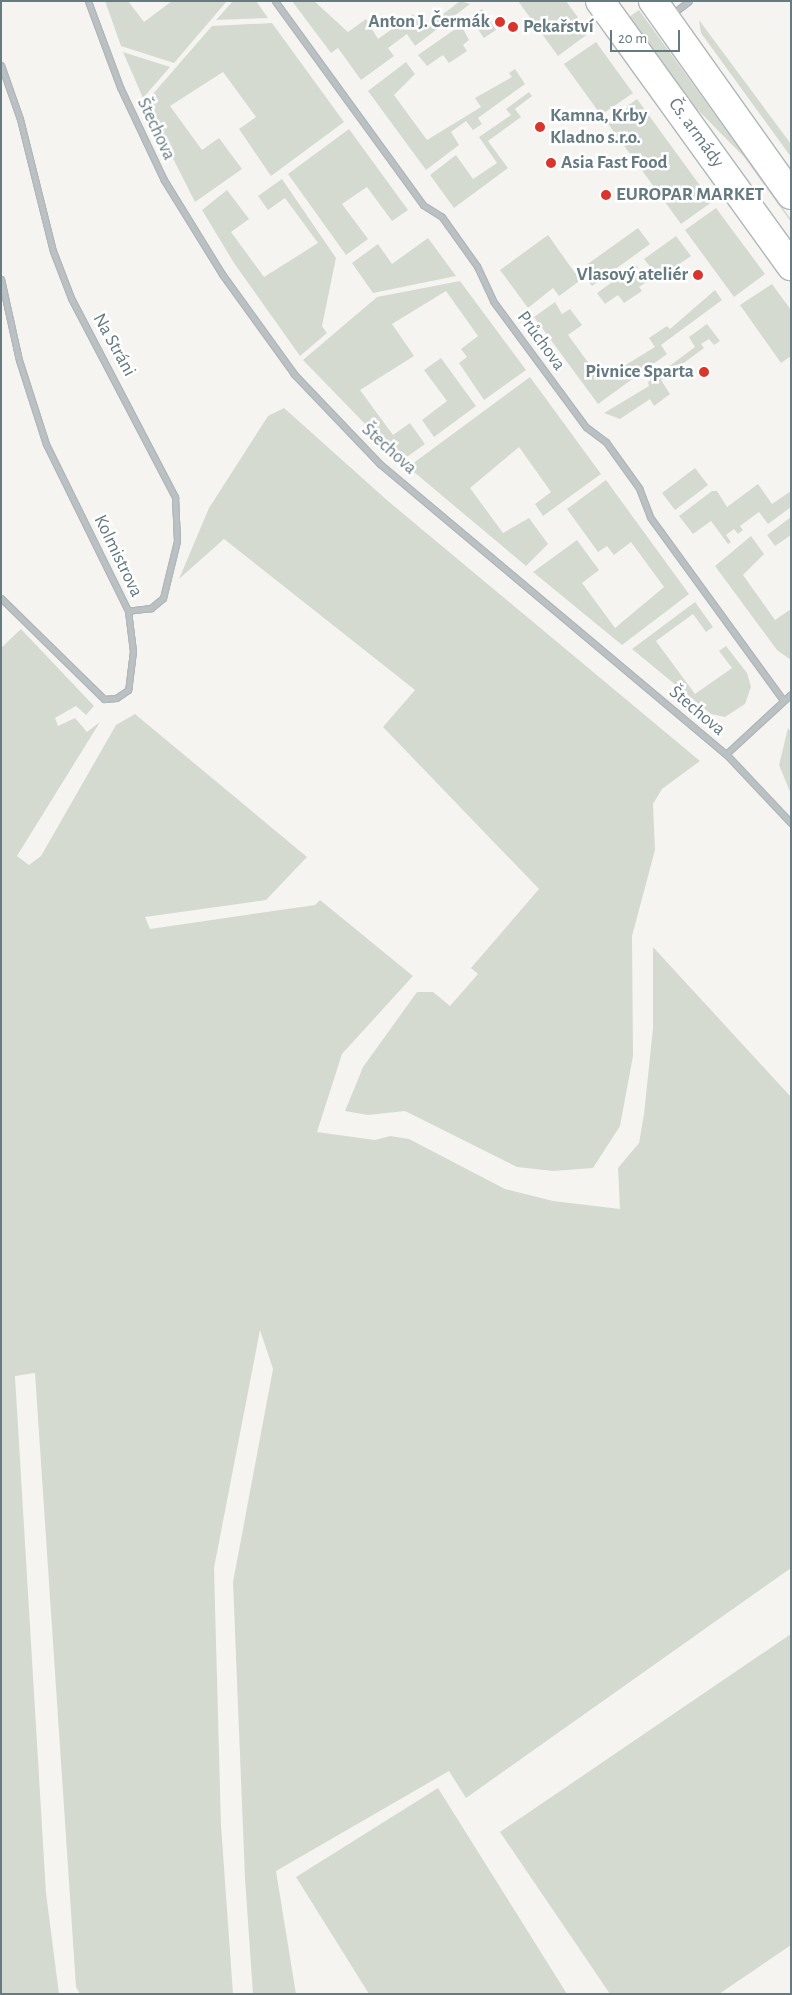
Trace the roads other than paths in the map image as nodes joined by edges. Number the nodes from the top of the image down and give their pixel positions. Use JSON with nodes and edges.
{"nodes":[{"id":1,"x":88,"y":1,"type":"edge"},
{"id":2,"x":275,"y":1,"type":"edge"},
{"id":3,"x":600,"y":1,"type":"edge"},
{"id":4,"x":689,"y":1,"type":"edge"},
{"id":5,"x":659,"y":10,"type":"edge"},
{"id":6,"x":1,"y":65,"type":"edge"},
{"id":7,"x":791,"y":195,"type":"edge"},
{"id":8,"x":791,"y":266,"type":"edge"},
{"id":9,"x":1,"y":279,"type":"edge"},
{"id":10,"x":1,"y":598,"type":"edge"},
{"id":11,"x":128,"y":611,"type":"junction"},
{"id":12,"x":791,"y":694,"type":"edge"},
{"id":13,"x":783,"y":700,"type":"junction"},
{"id":14,"x":726,"y":754,"type":"junction"},
{"id":15,"x":791,"y":824,"type":"edge"}],
"edges":[{"from":1,"to":14,"type":"street","name":"Štechova"},
{"from":2,"to":13,"type":"street","name":"Průchova"},
{"from":3,"to":8,"type":"main road","name":"Čs. armády"},
{"from":4,"to":5,"type":"street"},
{"from":5,"to":7,"type":"main road"},
{"from":6,"to":11,"type":"street","name":"Na Stráni"},
{"from":9,"to":11,"type":"street","name":"Kolmistrova"},
{"from":10,"to":11,"type":"street","name":"Kolmistrova"},
{"from":12,"to":13,"type":"street"},
{"from":13,"to":14,"type":"street"},
{"from":14,"to":15,"type":"street","name":"Štechova"}]}
